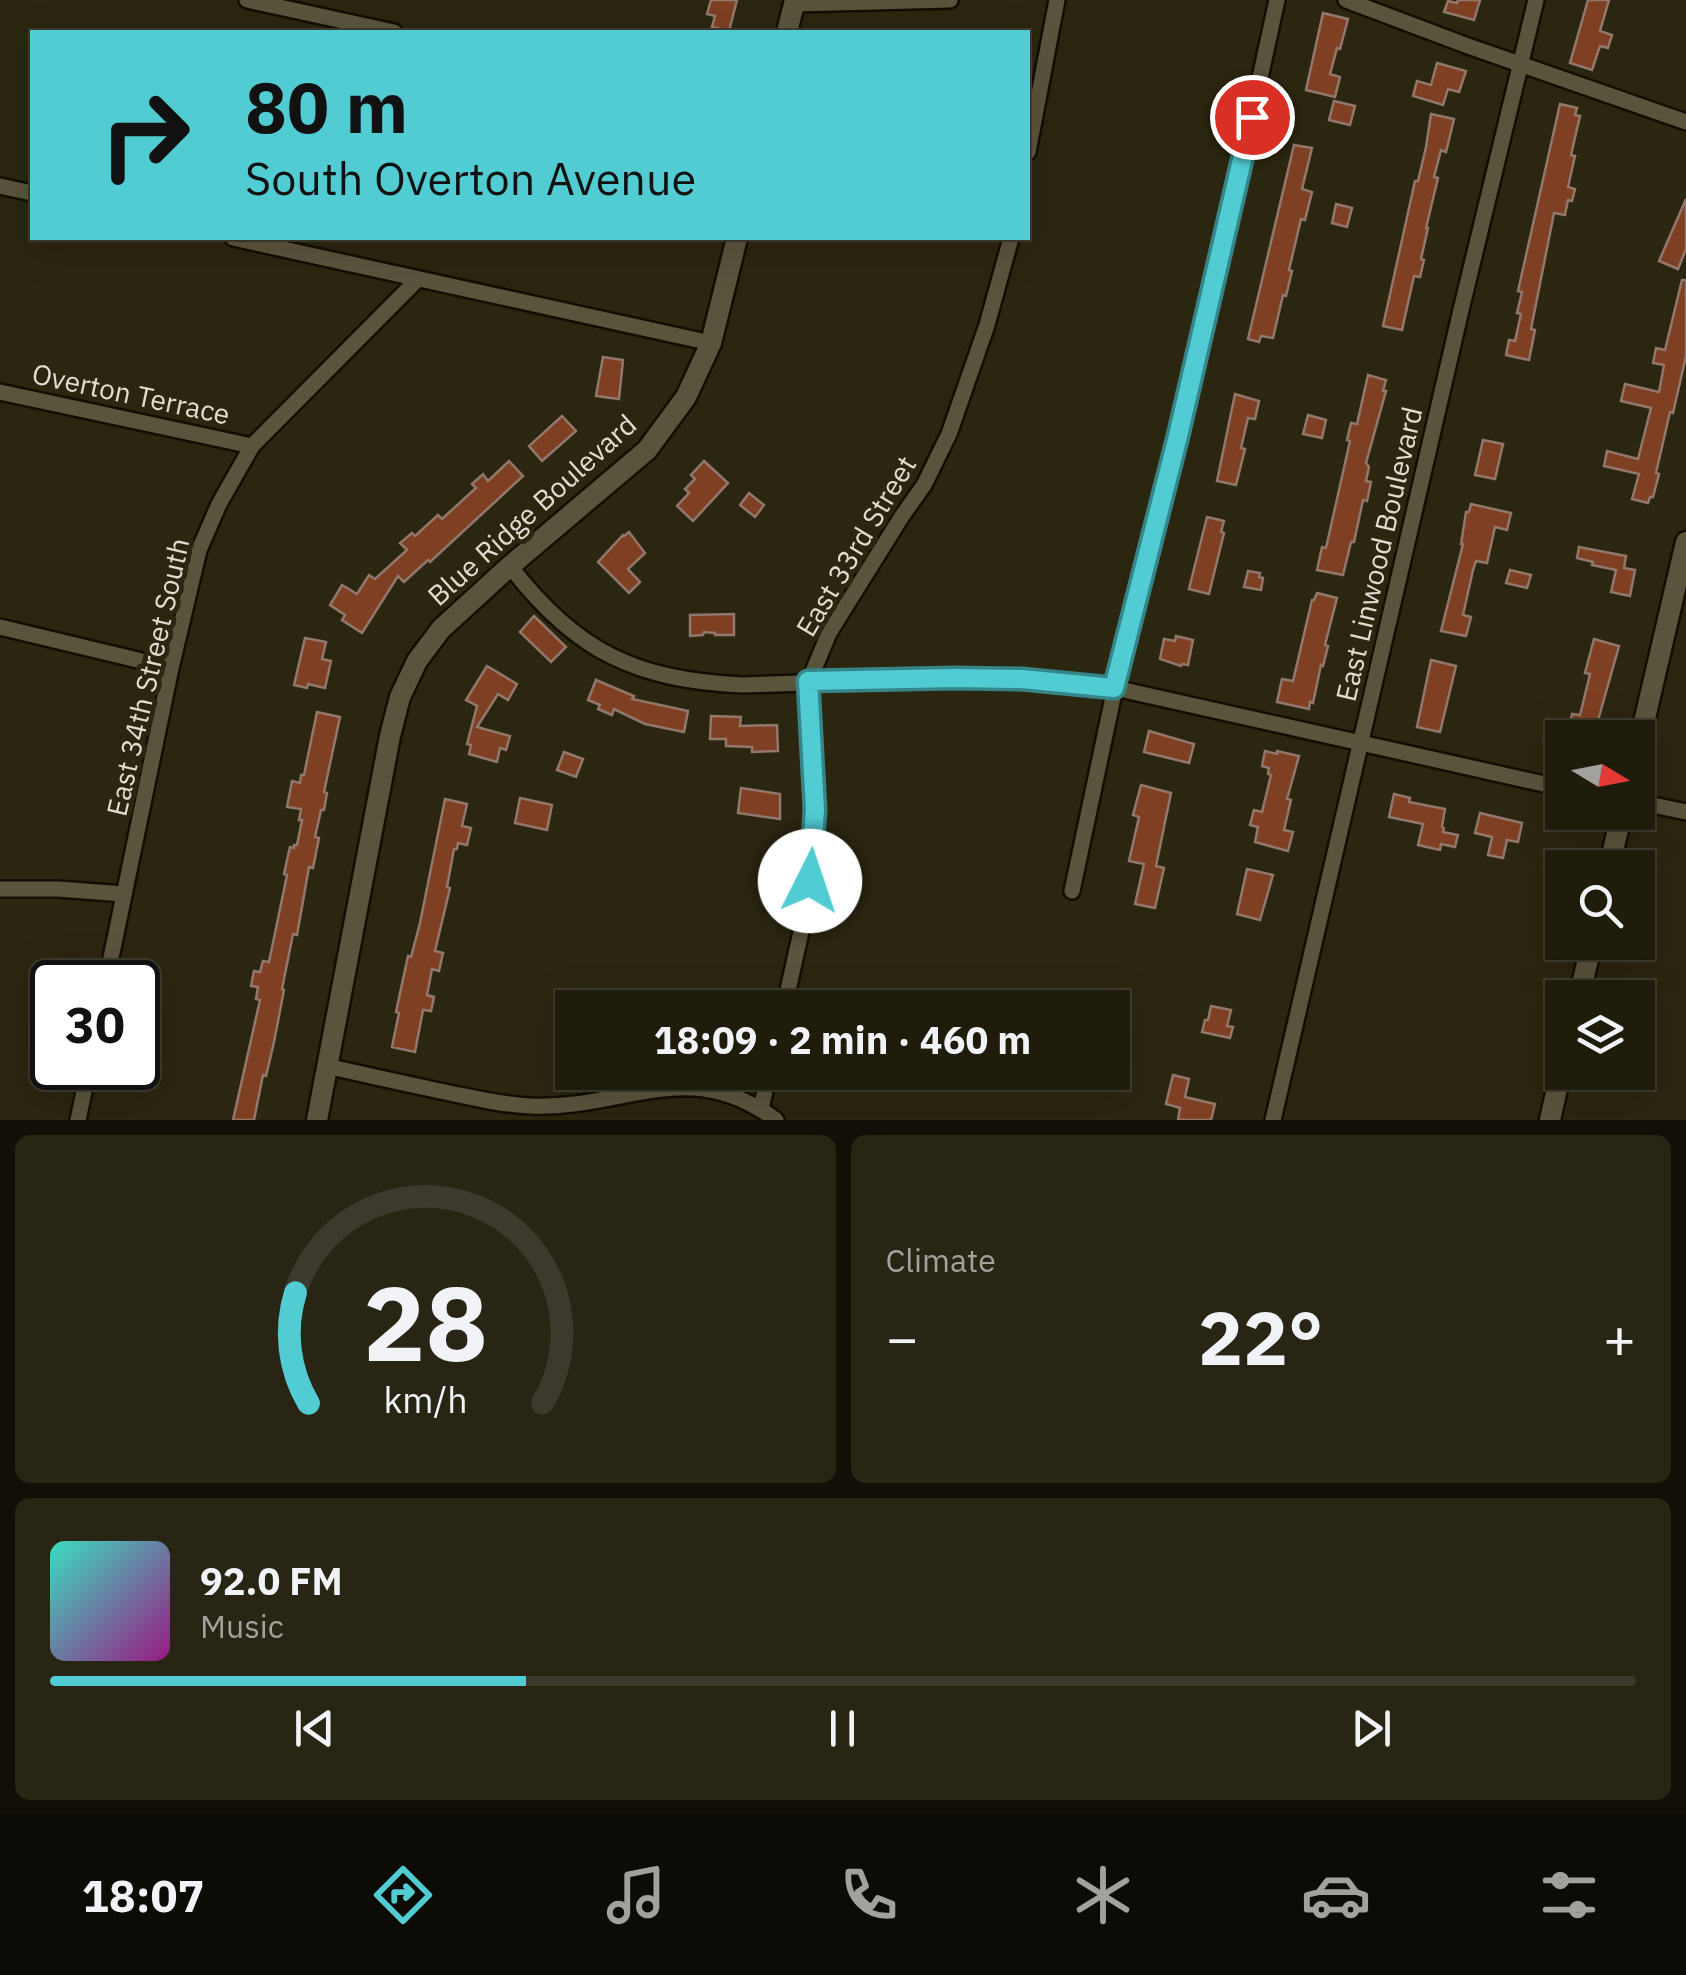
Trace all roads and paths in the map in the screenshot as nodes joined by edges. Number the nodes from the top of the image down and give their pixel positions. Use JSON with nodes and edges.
{"nodes":[{"id":1,"x":247,"y":0,"type":"edge"},
{"id":2,"x":950,"y":0,"type":"edge"},
{"id":3,"x":1057,"y":0,"type":"edge"},
{"id":4,"x":1277,"y":0,"type":"edge"},
{"id":5,"x":1346,"y":0,"type":"edge"},
{"id":6,"x":1536,"y":0,"type":"edge"},
{"id":7,"x":795,"y":2,"type":"edge"},
{"id":8,"x":385,"y":30,"type":"edge"},
{"id":9,"x":788,"y":30,"type":"edge"},
{"id":10,"x":1521,"y":64,"type":"junction"},
{"id":11,"x":1686,"y":122,"type":"edge"},
{"id":12,"x":1030,"y":142,"type":"edge"},
{"id":13,"x":0,"y":186,"type":"edge"},
{"id":14,"x":30,"y":193,"type":"edge"},
{"id":15,"x":242,"y":240,"type":"edge"},
{"id":16,"x":737,"y":240,"type":"edge"},
{"id":17,"x":1009,"y":240,"type":"edge"},
{"id":18,"x":418,"y":279,"type":"junction"},
{"id":19,"x":711,"y":343,"type":"junction"},
{"id":20,"x":0,"y":392,"type":"edge"},
{"id":21,"x":252,"y":446,"type":"junction"},
{"id":22,"x":1686,"y":542,"type":"edge"},
{"id":23,"x":510,"y":566,"type":"junction"},
{"id":24,"x":0,"y":628,"type":"edge"},
{"id":25,"x":171,"y":668,"type":"junction"},
{"id":26,"x":808,"y":681,"type":"junction"},
{"id":27,"x":1114,"y":688,"type":"junction"},
{"id":28,"x":1645,"y":720,"type":"edge"},
{"id":29,"x":1361,"y":743,"type":"junction"},
{"id":30,"x":1545,"y":784,"type":"edge"},
{"id":31,"x":1655,"y":806,"type":"edge"},
{"id":32,"x":1686,"y":812,"type":"edge"},
{"id":33,"x":0,"y":889,"type":"edge"},
{"id":34,"x":1072,"y":890,"type":"dead end"},
{"id":35,"x":124,"y":894,"type":"junction"},
{"id":36,"x":110,"y":960,"type":"edge"},
{"id":37,"x":788,"y":990,"type":"edge"},
{"id":38,"x":327,"y":1066,"type":"junction"},
{"id":39,"x":84,"y":1090,"type":"edge"},
{"id":40,"x":765,"y":1090,"type":"edge"},
{"id":41,"x":1557,"y":1090,"type":"edge"},
{"id":42,"x":761,"y":1109,"type":"junction"},
{"id":43,"x":78,"y":1120,"type":"edge"},
{"id":44,"x":317,"y":1120,"type":"edge"},
{"id":45,"x":776,"y":1120,"type":"edge"},
{"id":46,"x":1273,"y":1120,"type":"edge"},
{"id":47,"x":1550,"y":1120,"type":"edge"}],
"edges":[{"from":1,"to":8,"type":"street"},
{"from":2,"to":7,"type":"street"},
{"from":3,"to":12,"type":"street"},
{"from":4,"to":27,"type":"street"},
{"from":5,"to":10,"type":"street"},
{"from":6,"to":10,"type":"street","name":"East Linwood Boulevard"},
{"from":7,"to":9,"type":"street"},
{"from":10,"to":11,"type":"street"},
{"from":10,"to":29,"type":"street","name":"East Linwood Boulevard"},
{"from":13,"to":14,"type":"street"},
{"from":15,"to":18,"type":"street"},
{"from":16,"to":19,"type":"street","name":"Blue Ridge Boulevard"},
{"from":17,"to":26,"type":"street","name":"East 33rd Street"},
{"from":18,"to":19,"type":"street"},
{"from":18,"to":21,"type":"street","name":"East 34th Street South"},
{"from":19,"to":23,"type":"street","name":"Blue Ridge Boulevard"},
{"from":20,"to":21,"type":"street","name":"Overton Terrace"},
{"from":21,"to":25,"type":"street","name":"East 34th Street South"},
{"from":22,"to":28,"type":"street"},
{"from":23,"to":26,"type":"street"},
{"from":23,"to":38,"type":"street","name":"Blue Ridge Boulevard"},
{"from":24,"to":25,"type":"street"},
{"from":25,"to":35,"type":"street","name":"East 34th Street South"},
{"from":26,"to":27,"type":"street"},
{"from":26,"to":37,"type":"street","name":"East 33rd Street"},
{"from":27,"to":29,"type":"street"},
{"from":27,"to":34,"type":"street"},
{"from":29,"to":30,"type":"street"},
{"from":29,"to":46,"type":"street","name":"East Linwood Boulevard"},
{"from":31,"to":32,"type":"street"},
{"from":33,"to":35,"type":"street"},
{"from":35,"to":36,"type":"street","name":"East 34th Street South"},
{"from":38,"to":42,"type":"street"},
{"from":38,"to":44,"type":"street","name":"Blue Ridge Boulevard"},
{"from":39,"to":43,"type":"street"},
{"from":40,"to":42,"type":"street"},
{"from":41,"to":47,"type":"street"},
{"from":42,"to":45,"type":"street"}]}
